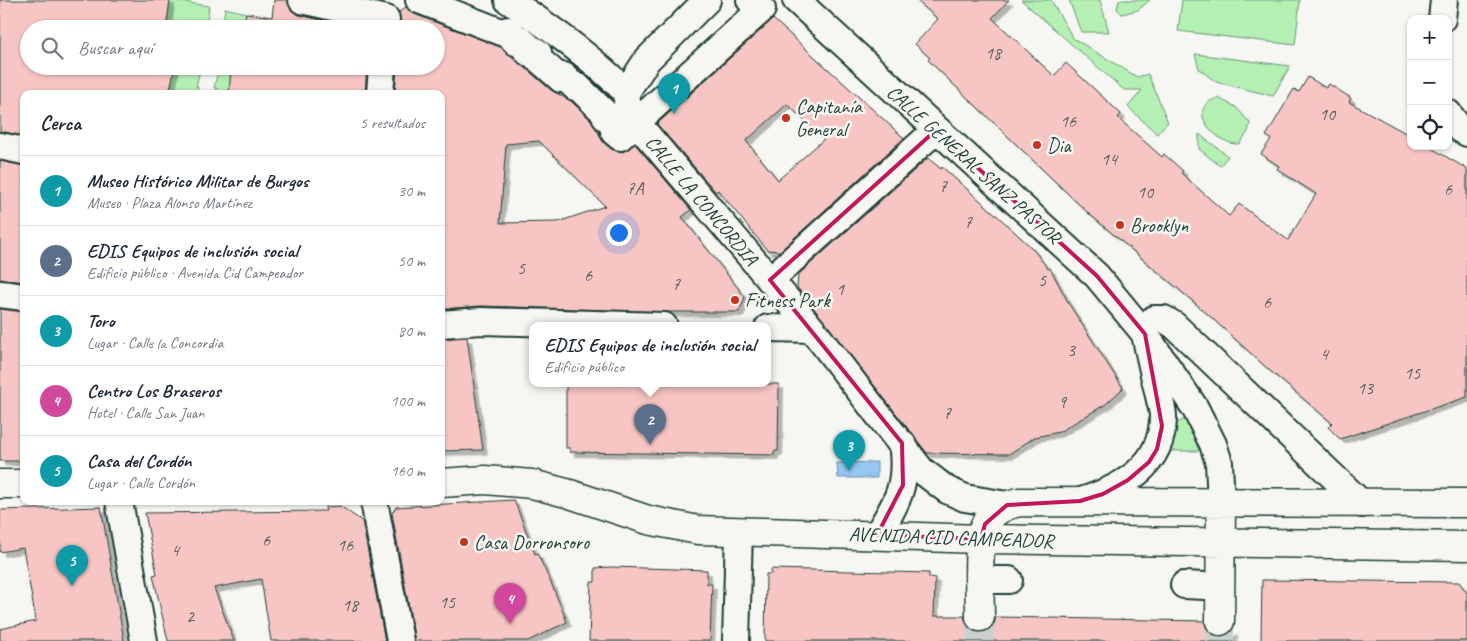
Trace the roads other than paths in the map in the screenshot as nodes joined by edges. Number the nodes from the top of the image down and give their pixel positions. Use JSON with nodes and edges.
{"nodes":[{"id":1,"x":302,"y":0,"type":"edge"},
{"id":2,"x":417,"y":0,"type":"edge"},
{"id":3,"x":508,"y":0,"type":"edge"},
{"id":4,"x":707,"y":0,"type":"edge"},
{"id":5,"x":750,"y":0,"type":"edge"},
{"id":6,"x":796,"y":0,"type":"edge"},
{"id":7,"x":1444,"y":0,"type":"edge"},
{"id":8,"x":383,"y":10,"type":"edge"},
{"id":9,"x":1442,"y":15,"type":"edge"},
{"id":10,"x":381,"y":75,"type":"edge"},
{"id":11,"x":380,"y":90,"type":"edge"},
{"id":12,"x":626,"y":92,"type":"junction"},
{"id":13,"x":636,"y":122,"type":"junction"},
{"id":14,"x":936,"y":130,"type":"junction"},
{"id":15,"x":0,"y":146,"type":"edge"},
{"id":16,"x":20,"y":150,"type":"edge"},
{"id":17,"x":770,"y":280,"type":"junction"},
{"id":18,"x":0,"y":294,"type":"edge"},
{"id":19,"x":20,"y":296,"type":"edge"},
{"id":20,"x":529,"y":322,"type":"edge"},
{"id":21,"x":445,"y":324,"type":"edge"},
{"id":22,"x":771,"y":328,"type":"edge"},
{"id":23,"x":812,"y":329,"type":"junction"},
{"id":24,"x":1145,"y":334,"type":"junction"},
{"id":25,"x":902,"y":443,"type":"junction"},
{"id":26,"x":445,"y":483,"type":"edge"},
{"id":27,"x":0,"y":484,"type":"edge"},
{"id":28,"x":20,"y":484,"type":"edge"},
{"id":29,"x":1080,"y":501,"type":"junction"},
{"id":30,"x":1221,"y":502,"type":"junction"},
{"id":31,"x":1467,"y":503,"type":"edge"},
{"id":32,"x":1362,"y":504,"type":"junction"},
{"id":33,"x":121,"y":505,"type":"edge"},
{"id":34,"x":375,"y":505,"type":"edge"},
{"id":35,"x":1007,"y":505,"type":"junction"},
{"id":36,"x":739,"y":531,"type":"junction"},
{"id":37,"x":877,"y":535,"type":"junction"},
{"id":38,"x":981,"y":539,"type":"junction"},
{"id":39,"x":1220,"y":543,"type":"junction"},
{"id":40,"x":1467,"y":546,"type":"edge"},
{"id":41,"x":980,"y":617,"type":"tunnel mouth"},
{"id":42,"x":1220,"y":621,"type":"tunnel mouth"},
{"id":43,"x":144,"y":641,"type":"edge"},
{"id":44,"x":400,"y":641,"type":"edge"},
{"id":45,"x":736,"y":641,"type":"edge"}],
"edges":[{"from":1,"to":8,"type":"street"},
{"from":2,"to":8,"type":"street"},
{"from":2,"to":13,"type":"street"},
{"from":3,"to":12,"type":"street"},
{"from":4,"to":12,"type":"street"},
{"from":5,"to":13,"type":"street"},
{"from":6,"to":14,"type":"street","name":"CALLE GENERAL SANZ PASTOR"},
{"from":7,"to":9,"type":"street"},
{"from":10,"to":11,"type":"street"},
{"from":12,"to":13,"type":"street","name":"CALLE LA CONCORDIA"},
{"from":13,"to":17,"type":"street","name":"CALLE LA CONCORDIA"},
{"from":14,"to":17,"type":"street"},
{"from":14,"to":24,"type":"street","name":"CALLE GENERAL SANZ PASTOR"},
{"from":15,"to":16,"type":"street"},
{"from":17,"to":23,"type":"street","name":"CALLE LA CONCORDIA"},
{"from":18,"to":19,"type":"street"},
{"from":20,"to":21,"type":"street"},
{"from":22,"to":23,"type":"street"},
{"from":23,"to":25,"type":"street","name":"CALLE LA CONCORDIA"},
{"from":24,"to":29,"type":"street","name":"CALLE GENERAL SANZ PASTOR"},
{"from":24,"to":30,"type":"street","name":"CALLE GENERAL SANZ PASTOR"},
{"from":24,"to":32,"type":"street"},
{"from":25,"to":35,"type":"street","name":"CALLE LA CONCORDIA"},
{"from":25,"to":37,"type":"street"},
{"from":26,"to":36,"type":"main road","name":"AVENIDA CID CAMPEADOR"},
{"from":27,"to":28,"type":"main road"},
{"from":29,"to":30,"type":"main road","name":"AVENIDA CID CAMPEADOR"},
{"from":29,"to":35,"type":"main road","name":"AVENIDA CID CAMPEADOR"},
{"from":30,"to":32,"type":"main road","name":"AVENIDA CID CAMPEADOR"},
{"from":30,"to":39,"type":"main road"},
{"from":31,"to":32,"type":"main road","name":"AVENIDA CID CAMPEADOR"},
{"from":33,"to":43,"type":"street"},
{"from":34,"to":44,"type":"street"},
{"from":35,"to":38,"type":"main road"},
{"from":36,"to":37,"type":"main road","name":"AVENIDA CID CAMPEADOR"},
{"from":36,"to":45,"type":"street"},
{"from":37,"to":38,"type":"main road","name":"AVENIDA CID CAMPEADOR"},
{"from":38,"to":39,"type":"main road","name":"AVENIDA CID CAMPEADOR"},
{"from":38,"to":41,"type":"main road"},
{"from":39,"to":40,"type":"main road","name":"AVENIDA CID CAMPEADOR"},
{"from":39,"to":42,"type":"main road"}]}
